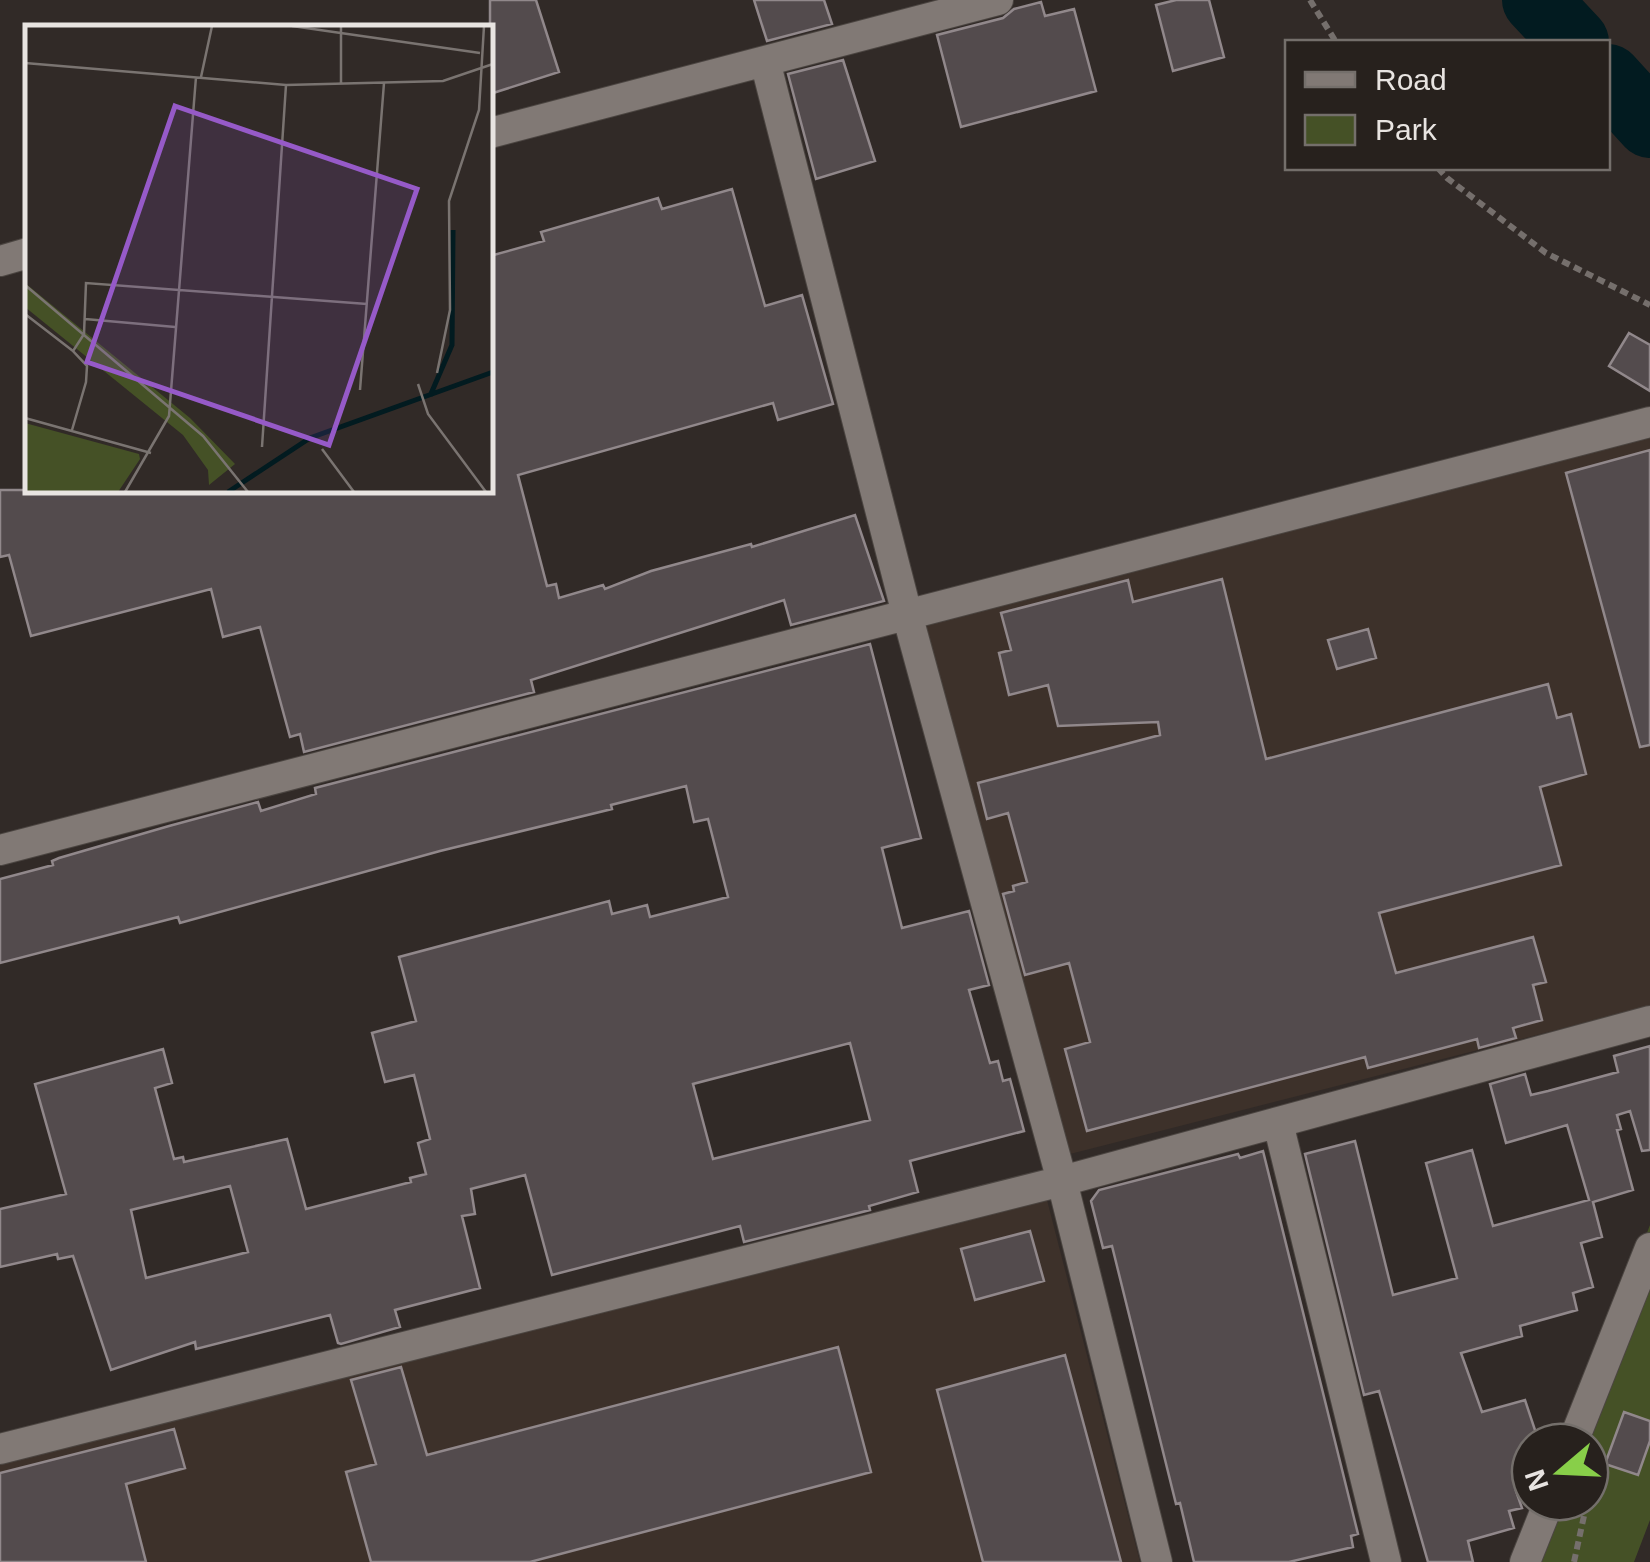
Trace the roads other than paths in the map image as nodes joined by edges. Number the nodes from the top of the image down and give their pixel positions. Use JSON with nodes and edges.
{"nodes":[{"id":1,"x":998,"y":0,"type":"edge"},
{"id":2,"x":765,"y":61,"type":"junction"},
{"id":3,"x":492,"y":132,"type":"edge"},
{"id":4,"x":25,"y":254,"type":"edge"},
{"id":5,"x":0,"y":260,"type":"edge"},
{"id":6,"x":1650,"y":422,"type":"edge"},
{"id":7,"x":907,"y":614,"type":"junction"},
{"id":8,"x":0,"y":850,"type":"edge"},
{"id":9,"x":1650,"y":1020,"type":"edge"},
{"id":10,"x":1278,"y":1123,"type":"junction"},
{"id":11,"x":1062,"y":1181,"type":"junction"},
{"id":12,"x":1650,"y":1248,"type":"edge"},
{"id":13,"x":1581,"y":1422,"type":"edge"},
{"id":14,"x":0,"y":1449,"type":"edge"},
{"id":15,"x":1541,"y":1522,"type":"edge"},
{"id":16,"x":1157,"y":1562,"type":"edge"},
{"id":17,"x":1386,"y":1562,"type":"edge"},
{"id":18,"x":1525,"y":1562,"type":"edge"}],
"edges":[{"from":1,"to":2,"type":"street"},
{"from":2,"to":3,"type":"street"},
{"from":2,"to":7,"type":"street"},
{"from":4,"to":5,"type":"street"},
{"from":6,"to":7,"type":"street"},
{"from":7,"to":8,"type":"street"},
{"from":7,"to":11,"type":"street"},
{"from":9,"to":10,"type":"street"},
{"from":10,"to":11,"type":"street"},
{"from":10,"to":17,"type":"street"},
{"from":11,"to":14,"type":"street"},
{"from":11,"to":16,"type":"street"},
{"from":12,"to":13,"type":"street"},
{"from":15,"to":18,"type":"street"}]}
